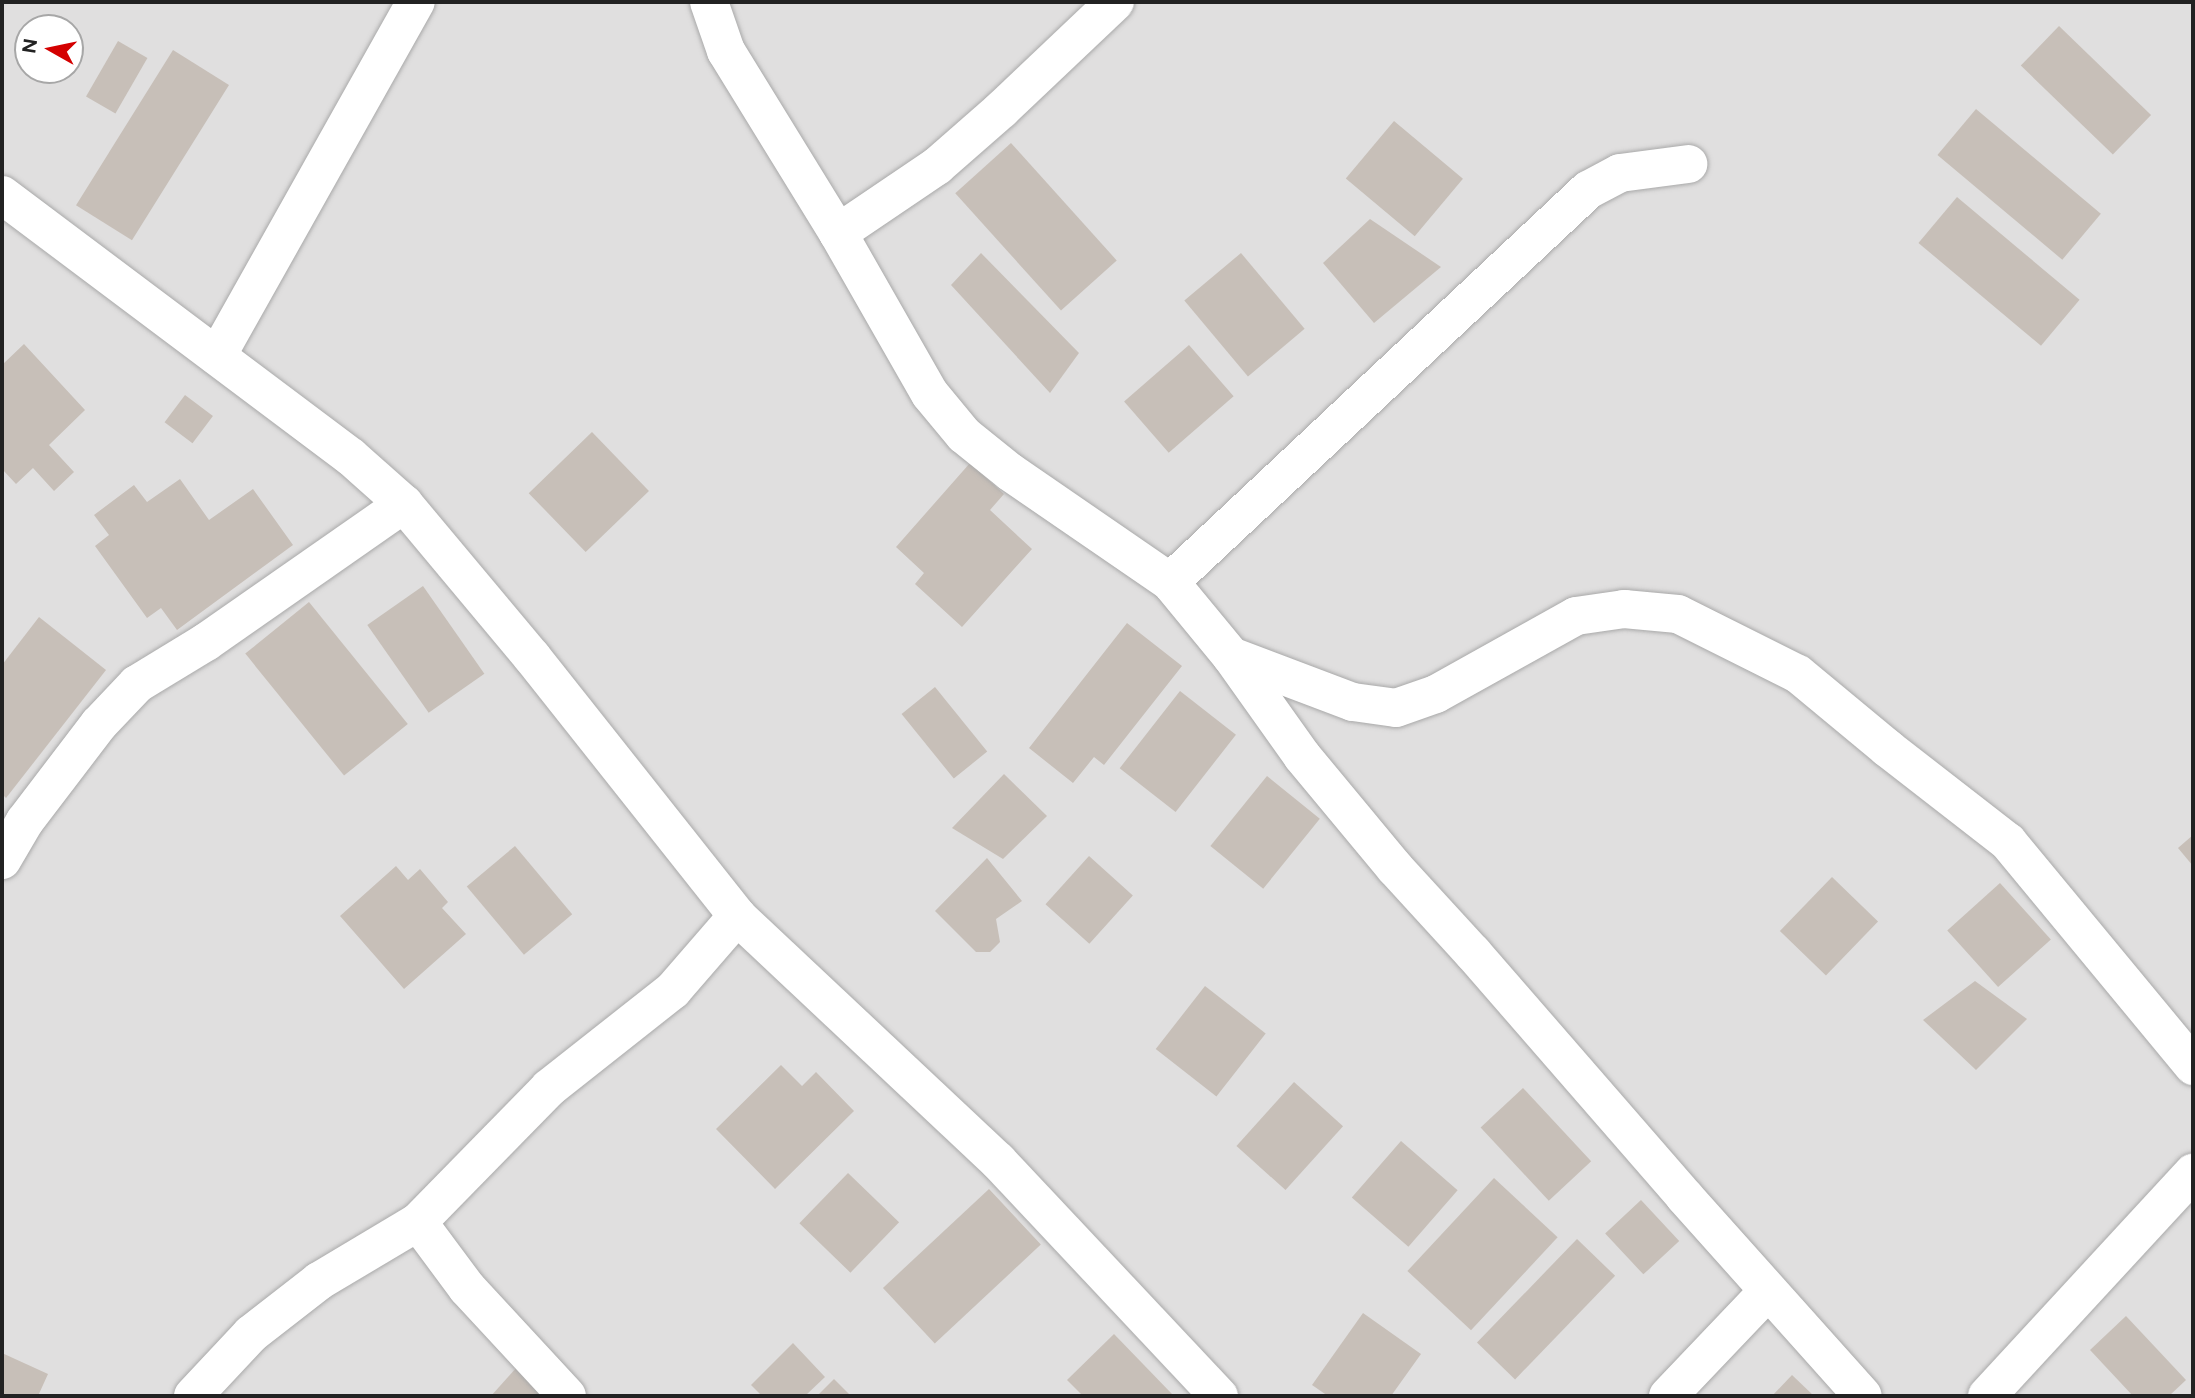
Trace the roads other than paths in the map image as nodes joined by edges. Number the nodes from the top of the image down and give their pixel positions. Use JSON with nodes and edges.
{"nodes":[{"id":1,"x":416,"y":2,"type":"edge"},
{"id":2,"x":709,"y":2,"type":"edge"},
{"id":3,"x":1115,"y":2,"type":"edge"},
{"id":4,"x":1688,"y":164,"type":"dead end"},
{"id":5,"x":2,"y":195,"type":"edge"},
{"id":6,"x":838,"y":233,"type":"junction"},
{"id":7,"x":217,"y":356,"type":"junction"},
{"id":8,"x":404,"y":504,"type":"junction"},
{"id":9,"x":1170,"y":582,"type":"junction"},
{"id":10,"x":1231,"y":656,"type":"junction"},
{"id":11,"x":14,"y":817,"type":"edge"},
{"id":12,"x":2,"y":860,"type":"edge"},
{"id":13,"x":737,"y":916,"type":"junction"},
{"id":14,"x":2193,"y":1066,"type":"edge"},
{"id":15,"x":2193,"y":1173,"type":"edge"},
{"id":16,"x":418,"y":1222,"type":"junction"},
{"id":17,"x":1768,"y":1291,"type":"junction"},
{"id":18,"x":193,"y":1396,"type":"edge"},
{"id":19,"x":567,"y":1396,"type":"edge"},
{"id":20,"x":1219,"y":1396,"type":"edge"},
{"id":21,"x":1668,"y":1396,"type":"edge"},
{"id":22,"x":1863,"y":1396,"type":"edge"},
{"id":23,"x":1987,"y":1396,"type":"edge"}],
"edges":[{"from":1,"to":7,"type":"street"},
{"from":2,"to":6,"type":"street"},
{"from":3,"to":6,"type":"street"},
{"from":4,"to":9,"type":"street"},
{"from":5,"to":7,"type":"street"},
{"from":6,"to":9,"type":"street"},
{"from":7,"to":8,"type":"street"},
{"from":8,"to":11,"type":"street"},
{"from":8,"to":13,"type":"street"},
{"from":9,"to":10,"type":"street"},
{"from":10,"to":14,"type":"street"},
{"from":10,"to":17,"type":"street"},
{"from":11,"to":12,"type":"street"},
{"from":13,"to":16,"type":"street"},
{"from":13,"to":20,"type":"street"},
{"from":15,"to":23,"type":"street"},
{"from":16,"to":18,"type":"street"},
{"from":16,"to":19,"type":"street"},
{"from":17,"to":21,"type":"street"},
{"from":17,"to":22,"type":"street"}]}
